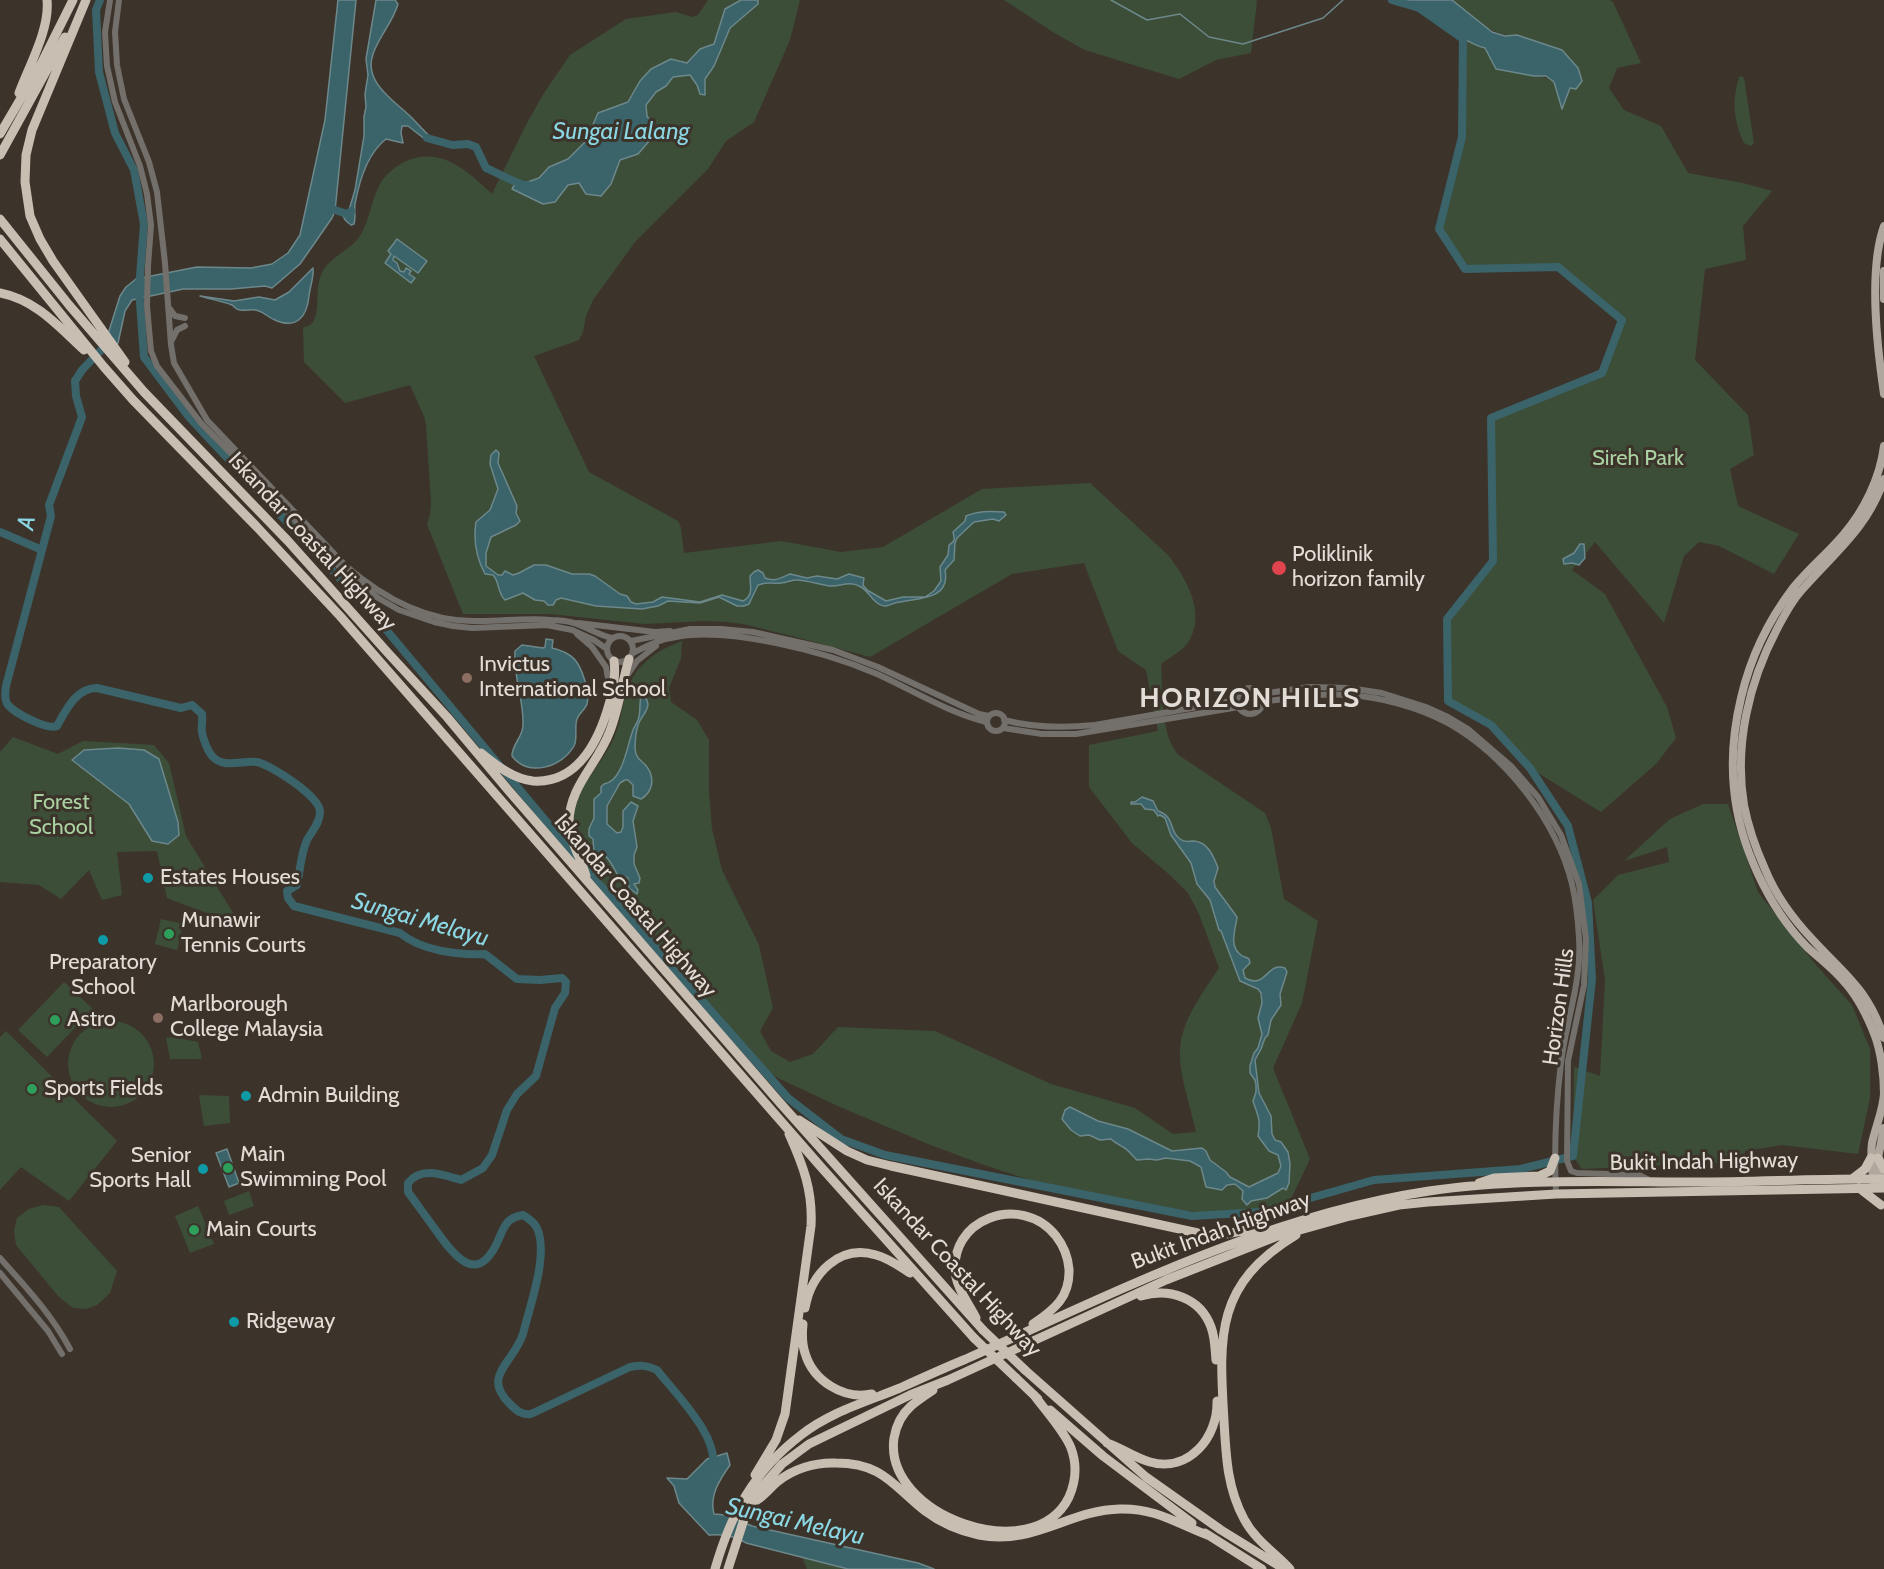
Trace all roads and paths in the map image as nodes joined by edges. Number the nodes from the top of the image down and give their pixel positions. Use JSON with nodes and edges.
{"nodes":[{"id":1,"x":46,"y":0,"type":"edge"},
{"id":2,"x":73,"y":0,"type":"edge"},
{"id":3,"x":85,"y":0,"type":"edge"},
{"id":4,"x":110,"y":0,"type":"edge"},
{"id":5,"x":119,"y":0,"type":"edge"},
{"id":6,"x":9,"y":117,"type":"junction"},
{"id":7,"x":0,"y":134,"type":"edge"},
{"id":8,"x":0,"y":155,"type":"edge"},
{"id":9,"x":0,"y":219,"type":"edge"},
{"id":10,"x":1884,"y":226,"type":"edge"},
{"id":11,"x":0,"y":239,"type":"edge"},
{"id":12,"x":1884,"y":271,"type":"edge"},
{"id":13,"x":0,"y":293,"type":"edge"},
{"id":14,"x":1884,"y":299,"type":"edge"},
{"id":15,"x":168,"y":302,"type":"junction"},
{"id":16,"x":171,"y":345,"type":"junction"},
{"id":17,"x":104,"y":367,"type":"junction"},
{"id":18,"x":181,"y":376,"type":"junction"},
{"id":19,"x":172,"y":384,"type":"junction"},
{"id":20,"x":144,"y":392,"type":"junction"},
{"id":21,"x":1884,"y":394,"type":"edge"},
{"id":22,"x":1884,"y":446,"type":"edge"},
{"id":23,"x":1884,"y":479,"type":"edge"},
{"id":24,"x":1884,"y":485,"type":"edge"},
{"id":25,"x":1876,"y":499,"type":"junction"},
{"id":26,"x":574,"y":626,"type":"junction"},
{"id":27,"x":690,"y":629,"type":"junction"},
{"id":28,"x":612,"y":638,"type":"junction"},
{"id":29,"x":669,"y":638,"type":"junction"},
{"id":30,"x":631,"y":641,"type":"junction"},
{"id":31,"x":607,"y":649,"type":"junction"},
{"id":32,"x":631,"y":656,"type":"junction"},
{"id":33,"x":614,"y":661,"type":"junction"},
{"id":34,"x":621,"y":687,"type":"junction"},
{"id":35,"x":1261,"y":694,"type":"junction"},
{"id":36,"x":611,"y":697,"type":"junction"},
{"id":37,"x":1262,"y":702,"type":"junction"},
{"id":38,"x":1238,"y":703,"type":"junction"},
{"id":39,"x":988,"y":719,"type":"junction"},
{"id":40,"x":1004,"y":720,"type":"junction"},
{"id":41,"x":1003,"y":728,"type":"junction"},
{"id":42,"x":470,"y":745,"type":"junction"},
{"id":43,"x":588,"y":881,"type":"junction"},
{"id":44,"x":1884,"y":1038,"type":"edge"},
{"id":45,"x":792,"y":1117,"type":"junction"},
{"id":46,"x":784,"y":1124,"type":"junction"},
{"id":47,"x":1884,"y":1128,"type":"edge"},
{"id":48,"x":1555,"y":1158,"type":"junction"},
{"id":49,"x":1874,"y":1158,"type":"junction"},
{"id":50,"x":1884,"y":1169,"type":"edge"},
{"id":51,"x":1852,"y":1179,"type":"junction"},
{"id":52,"x":1556,"y":1182,"type":"junction"},
{"id":53,"x":1654,"y":1182,"type":"junction"},
{"id":54,"x":1880,"y":1183,"type":"edge"},
{"id":55,"x":1462,"y":1187,"type":"junction"},
{"id":56,"x":1859,"y":1188,"type":"junction"},
{"id":57,"x":1556,"y":1194,"type":"junction"},
{"id":58,"x":1881,"y":1205,"type":"dead end"},
{"id":59,"x":1304,"y":1219,"type":"junction"},
{"id":60,"x":1320,"y":1224,"type":"junction"},
{"id":61,"x":0,"y":1258,"type":"edge"},
{"id":62,"x":0,"y":1273,"type":"edge"},
{"id":63,"x":920,"y":1278,"type":"junction"},
{"id":64,"x":1117,"y":1303,"type":"junction"},
{"id":65,"x":982,"y":1329,"type":"junction"},
{"id":66,"x":1017,"y":1336,"type":"junction"},
{"id":67,"x":70,"y":1349,"type":"dead end"},
{"id":68,"x":62,"y":1354,"type":"dead end"},
{"id":69,"x":948,"y":1380,"type":"junction"},
{"id":70,"x":900,"y":1388,"type":"junction"},
{"id":71,"x":1034,"y":1395,"type":"junction"},
{"id":72,"x":1107,"y":1443,"type":"junction"},
{"id":73,"x":754,"y":1483,"type":"junction"},
{"id":74,"x":752,"y":1501,"type":"junction"},
{"id":75,"x":1210,"y":1536,"type":"junction"},
{"id":76,"x":715,"y":1569,"type":"edge"},
{"id":77,"x":728,"y":1569,"type":"edge"},
{"id":78,"x":1262,"y":1569,"type":"edge"},
{"id":79,"x":1287,"y":1569,"type":"edge"}],
"edges":[{"from":1,"to":6,"type":"highway"},
{"from":2,"to":6,"type":"highway"},
{"from":3,"to":8,"type":"highway"},
{"from":3,"to":20,"type":"highway"},
{"from":4,"to":19,"type":"street"},
{"from":5,"to":15,"type":"street"},
{"from":6,"to":7,"type":"highway"},
{"from":9,"to":20,"type":"highway","name":"Iskandar Coastal Highway"},
{"from":10,"to":21,"type":"main road"},
{"from":11,"to":17,"type":"highway","name":"Iskandar Coastal Highway"},
{"from":12,"to":14,"type":"main road"},
{"from":13,"to":17,"type":"highway"},
{"from":15,"to":16,"type":"street"},
{"from":15,"to":16,"type":"street"},
{"from":16,"to":18,"type":"street"},
{"from":17,"to":46,"type":"highway","name":"Iskandar Coastal Highway"},
{"from":18,"to":19,"type":"street"},
{"from":18,"to":26,"type":"street"},
{"from":19,"to":26,"type":"street"},
{"from":20,"to":42,"type":"highway","name":"Iskandar Coastal Highway"},
{"from":22,"to":49,"type":"main road"},
{"from":23,"to":25,"type":"main road"},
{"from":24,"to":25,"type":"main road"},
{"from":25,"to":44,"type":"main road"},
{"from":26,"to":27,"type":"street"},
{"from":26,"to":28,"type":"street"},
{"from":26,"to":31,"type":"street"},
{"from":26,"to":36,"type":"street"},
{"from":27,"to":30,"type":"street"},
{"from":27,"to":39,"type":"street"},
{"from":28,"to":30,"type":"street"},
{"from":28,"to":31,"type":"street"},
{"from":29,"to":32,"type":"street"},
{"from":29,"to":34,"type":"street"},
{"from":29,"to":39,"type":"street"},
{"from":30,"to":32,"type":"street"},
{"from":31,"to":33,"type":"street"},
{"from":32,"to":33,"type":"street"},
{"from":32,"to":34,"type":"highway"},
{"from":33,"to":36,"type":"highway"},
{"from":34,"to":43,"type":"highway"},
{"from":35,"to":37,"type":"street"},
{"from":35,"to":38,"type":"street","name":"Horizon Hills"},
{"from":35,"to":53,"type":"street","name":"Horizon Hills"},
{"from":36,"to":42,"type":"highway"},
{"from":37,"to":38,"type":"street","name":"Horizon Hills"},
{"from":37,"to":48,"type":"street","name":"Horizon Hills"},
{"from":38,"to":40,"type":"street"},
{"from":38,"to":41,"type":"street"},
{"from":39,"to":40,"type":"street"},
{"from":39,"to":41,"type":"street"},
{"from":40,"to":41,"type":"street"},
{"from":42,"to":43,"type":"highway","name":"Iskandar Coastal Highway"},
{"from":43,"to":45,"type":"highway","name":"Iskandar Coastal Highway"},
{"from":45,"to":59,"type":"highway"},
{"from":45,"to":65,"type":"highway","name":"Iskandar Coastal Highway"},
{"from":46,"to":63,"type":"highway","name":"Iskandar Coastal Highway"},
{"from":46,"to":73,"type":"highway"},
{"from":47,"to":49,"type":"main road"},
{"from":48,"to":52,"type":"street","name":"Horizon Hills"},
{"from":48,"to":55,"type":"highway"},
{"from":49,"to":50,"type":"highway"},
{"from":49,"to":51,"type":"highway"},
{"from":49,"to":54,"type":"main road"},
{"from":51,"to":53,"type":"highway","name":"Bukit Indah Highway"},
{"from":51,"to":54,"type":"highway","name":"Bukit Indah Highway"},
{"from":52,"to":53,"type":"highway","name":"Bukit Indah Highway"},
{"from":52,"to":55,"type":"highway","name":"Bukit Indah Highway"},
{"from":52,"to":57,"type":"street","name":"Horizon Hills"},
{"from":54,"to":56,"type":"highway","name":"Bukit Indah Highway"},
{"from":55,"to":59,"type":"highway","name":"Bukit Indah Highway"},
{"from":56,"to":57,"type":"highway","name":"Bukit Indah Highway"},
{"from":56,"to":58,"type":"highway"},
{"from":57,"to":60,"type":"highway","name":"Bukit Indah Highway"},
{"from":59,"to":66,"type":"highway","name":"Bukit Indah Highway"},
{"from":60,"to":64,"type":"highway","name":"Bukit Indah Highway"},
{"from":60,"to":79,"type":"highway"},
{"from":61,"to":67,"type":"street"},
{"from":62,"to":68,"type":"street"},
{"from":63,"to":70,"type":"highway"},
{"from":63,"to":71,"type":"highway","name":"Iskandar Coastal Highway","bridge":true},
{"from":64,"to":69,"type":"highway","name":"Bukit Indah Highway"},
{"from":64,"to":72,"type":"highway"},
{"from":65,"to":66,"type":"highway"},
{"from":65,"to":72,"type":"highway","name":"Iskandar Coastal Highway","bridge":true},
{"from":66,"to":70,"type":"highway","name":"Bukit Indah Highway"},
{"from":69,"to":71,"type":"highway"},
{"from":69,"to":74,"type":"highway","name":"Bukit Indah Highway"},
{"from":70,"to":73,"type":"highway","name":"Bukit Indah Highway"},
{"from":71,"to":75,"type":"highway","name":"Iskandar Coastal Highway"},
{"from":72,"to":79,"type":"highway","name":"Iskandar Coastal Highway"},
{"from":73,"to":76,"type":"highway","name":"Bukit Indah Highway"},
{"from":74,"to":75,"type":"highway"},
{"from":74,"to":77,"type":"highway","name":"Bukit Indah Highway"},
{"from":75,"to":78,"type":"highway","name":"Iskandar Coastal Highway"}]}
